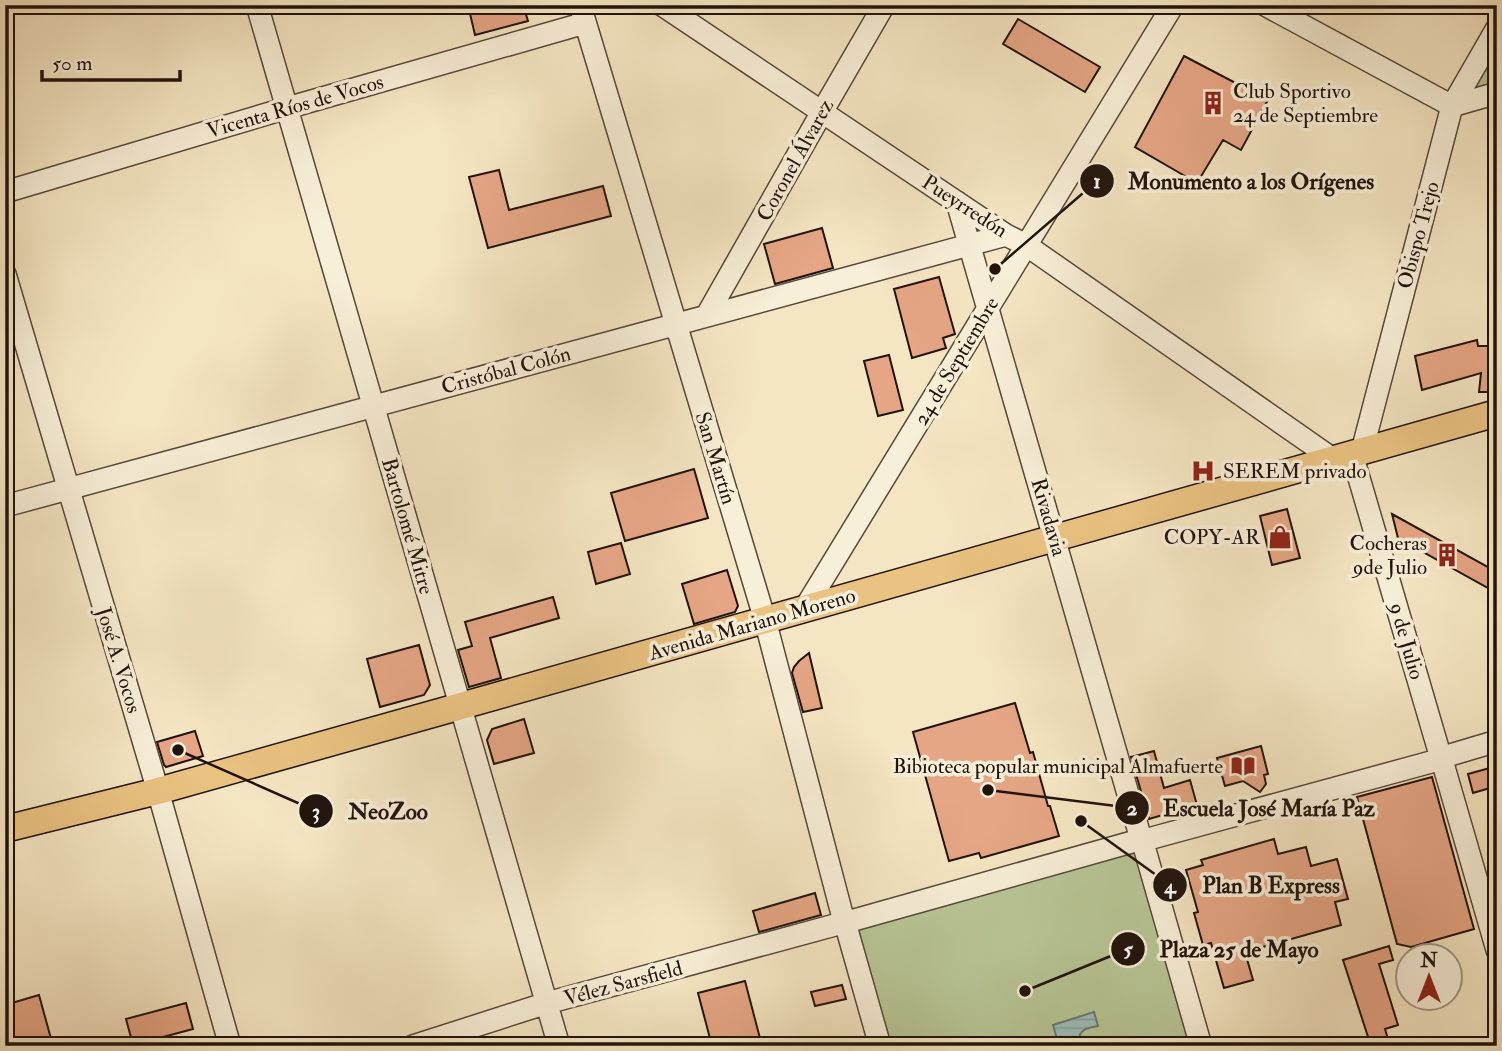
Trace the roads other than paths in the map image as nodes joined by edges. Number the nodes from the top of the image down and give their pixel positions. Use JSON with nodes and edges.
{"nodes":[{"id":1,"x":257,"y":5,"type":"edge"},
{"id":2,"x":662,"y":5,"type":"edge"},
{"id":3,"x":884,"y":5,"type":"edge"},
{"id":4,"x":1173,"y":5,"type":"edge"},
{"id":5,"x":1265,"y":5,"type":"edge"},
{"id":6,"x":582,"y":14,"type":"edge"},
{"id":7,"x":1497,"y":28,"type":"edge"},
{"id":8,"x":1497,"y":93,"type":"edge"},
{"id":9,"x":1452,"y":106,"type":"junction"},
{"id":10,"x":287,"y":108,"type":"junction"},
{"id":11,"x":822,"y":112,"type":"junction"},
{"id":12,"x":5,"y":192,"type":"edge"},
{"id":13,"x":957,"y":202,"type":"junction"},
{"id":14,"x":1006,"y":235,"type":"junction"},
{"id":15,"x":969,"y":245,"type":"junction"},
{"id":16,"x":1027,"y":245,"type":"junction"},
{"id":17,"x":5,"y":274,"type":"edge"},
{"id":18,"x":988,"y":308,"type":"junction"},
{"id":19,"x":708,"y":316,"type":"junction"},
{"id":20,"x":676,"y":324,"type":"junction"},
{"id":21,"x":373,"y":406,"type":"junction"},
{"id":22,"x":1497,"y":413,"type":"edge"},
{"id":23,"x":1349,"y":455,"type":"junction"},
{"id":24,"x":68,"y":489,"type":"junction"},
{"id":25,"x":5,"y":506,"type":"edge"},
{"id":26,"x":1055,"y":538,"type":"junction"},
{"id":27,"x":805,"y":608,"type":"junction"},
{"id":28,"x":765,"y":620,"type":"junction"},
{"id":29,"x":461,"y":706,"type":"junction"},
{"id":30,"x":1497,"y":741,"type":"edge"},
{"id":31,"x":1441,"y":758,"type":"junction"},
{"id":32,"x":158,"y":791,"type":"junction"},
{"id":33,"x":5,"y":829,"type":"edge"},
{"id":34,"x":1142,"y":841,"type":"junction"},
{"id":35,"x":845,"y":923,"type":"junction"},
{"id":36,"x":1497,"y":950,"type":"edge"},
{"id":37,"x":547,"y":1003,"type":"junction"},
{"id":38,"x":230,"y":1046,"type":"edge"},
{"id":39,"x":413,"y":1046,"type":"edge"},
{"id":40,"x":559,"y":1046,"type":"edge"},
{"id":41,"x":880,"y":1046,"type":"edge"},
{"id":42,"x":1201,"y":1046,"type":"edge"}],
"edges":[{"from":1,"to":10,"type":"street","name":"Bartolomé Mitre"},
{"from":2,"to":11,"type":"street","name":"Pueyrredón"},
{"from":3,"to":11,"type":"street","name":"Coronel Álvarez"},
{"from":4,"to":16,"type":"street","name":"24 de Septiembre"},
{"from":5,"to":9,"type":"street"},
{"from":6,"to":10,"type":"street","name":"Vicenta Ríos de Vocos"},
{"from":6,"to":20,"type":"street","name":"San Martín"},
{"from":7,"to":9,"type":"street","name":"Obispo Trejo"},
{"from":8,"to":9,"type":"street"},
{"from":9,"to":23,"type":"street","name":"Obispo Trejo"},
{"from":10,"to":12,"type":"street","name":"Vicenta Ríos de Vocos"},
{"from":10,"to":21,"type":"street","name":"Bartolomé Mitre"},
{"from":11,"to":13,"type":"street","name":"Pueyrredón"},
{"from":11,"to":19,"type":"street","name":"Coronel Álvarez"},
{"from":13,"to":14,"type":"street","name":"Pueyrredón"},
{"from":13,"to":15,"type":"street","name":"Rivadavia"},
{"from":14,"to":15,"type":"street","name":"Cristóbal Colón"},
{"from":14,"to":16,"type":"street","name":"Pueyrredón"},
{"from":15,"to":18,"type":"street","name":"Rivadavia"},
{"from":15,"to":19,"type":"street","name":"Cristóbal Colón"},
{"from":16,"to":18,"type":"street","name":"24 de Septiembre"},
{"from":16,"to":23,"type":"street","name":"Pueyrredón"},
{"from":17,"to":24,"type":"street","name":"José A. Vocos"},
{"from":18,"to":26,"type":"street","name":"Rivadavia"},
{"from":18,"to":27,"type":"street","name":"24 de Septiembre"},
{"from":19,"to":20,"type":"street","name":"Cristóbal Colón"},
{"from":20,"to":21,"type":"street","name":"Cristóbal Colón"},
{"from":20,"to":28,"type":"street","name":"San Martín"},
{"from":21,"to":24,"type":"street","name":"Cristóbal Colón"},
{"from":21,"to":29,"type":"street","name":"Bartolomé Mitre"},
{"from":22,"to":23,"type":"main road","name":"Avenida Mariano Moreno"},
{"from":23,"to":26,"type":"main road","name":"Avenida Mariano Moreno"},
{"from":23,"to":31,"type":"street","name":"9 de Julio"},
{"from":24,"to":25,"type":"street","name":"Cristóbal Colón"},
{"from":24,"to":32,"type":"street","name":"José A. Vocos"},
{"from":26,"to":27,"type":"main road","name":"Avenida Mariano Moreno"},
{"from":26,"to":34,"type":"street","name":"Rivadavia"},
{"from":27,"to":28,"type":"main road","name":"Avenida Mariano Moreno"},
{"from":28,"to":29,"type":"main road","name":"Avenida Mariano Moreno"},
{"from":28,"to":35,"type":"street","name":"San Martín"},
{"from":29,"to":32,"type":"main road","name":"Avenida Mariano Moreno"},
{"from":29,"to":37,"type":"street","name":"Bartolomé Mitre"},
{"from":30,"to":31,"type":"street","name":"Vélez Sarsfield"},
{"from":31,"to":34,"type":"street","name":"Vélez Sarsfield"},
{"from":31,"to":36,"type":"street","name":"9 de Julio"},
{"from":32,"to":33,"type":"main road","name":"Avenida Mariano Moreno"},
{"from":32,"to":38,"type":"street","name":"José A. Vocos"},
{"from":34,"to":35,"type":"street","name":"Vélez Sarsfield"},
{"from":34,"to":42,"type":"street","name":"Rivadavia"},
{"from":35,"to":37,"type":"street","name":"Vélez Sarsfield"},
{"from":35,"to":41,"type":"street","name":"San Martín"},
{"from":37,"to":39,"type":"street","name":"Vélez Sarsfield"},
{"from":37,"to":40,"type":"street","name":"Bartolomé Mitre"}]}
